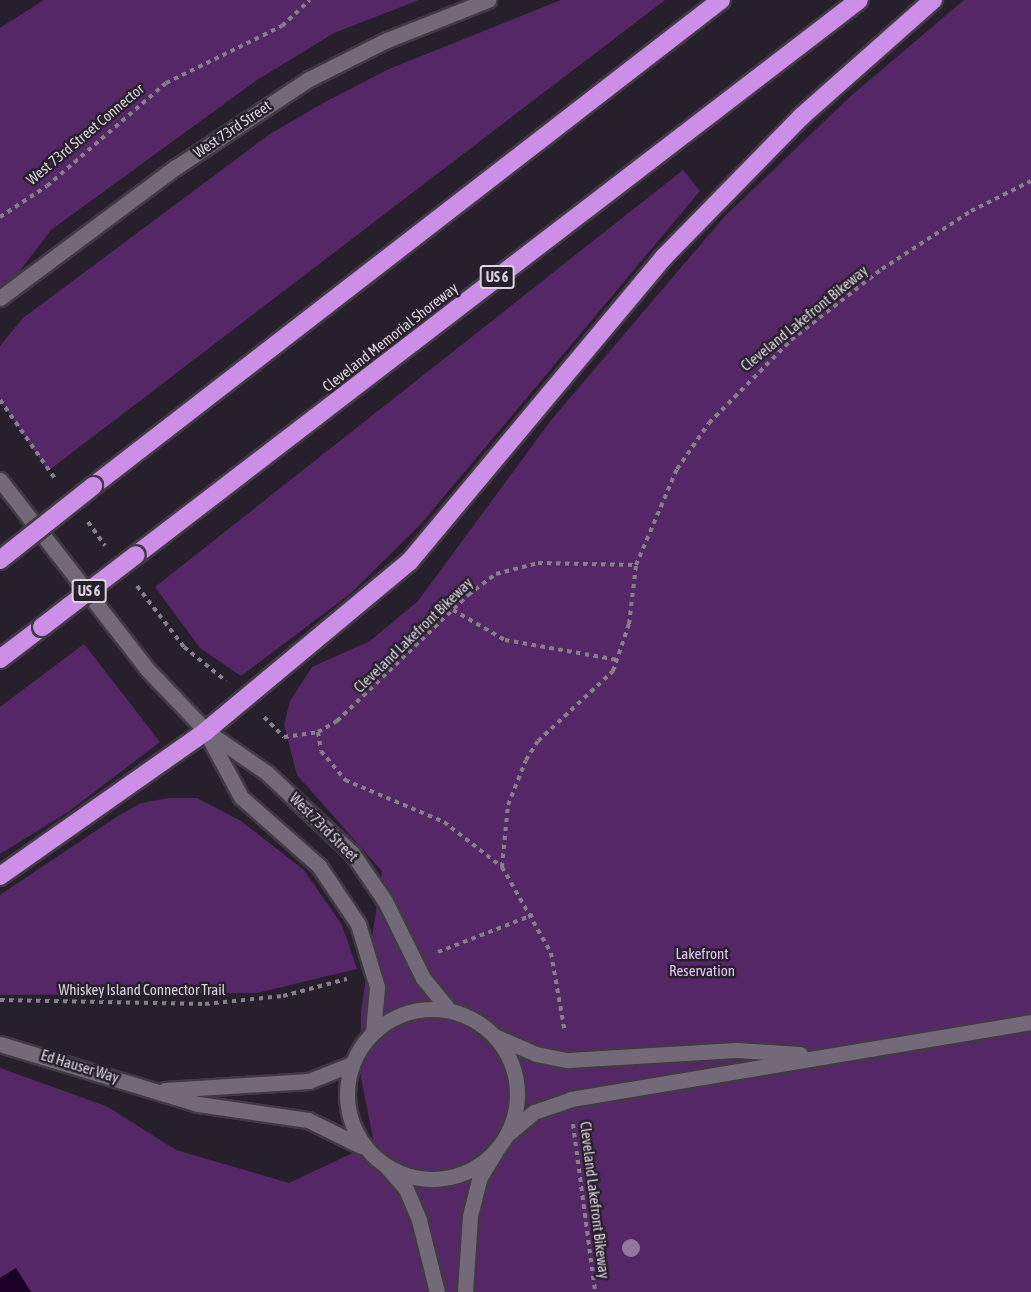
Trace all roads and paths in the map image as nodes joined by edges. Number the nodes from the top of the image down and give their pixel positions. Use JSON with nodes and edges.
{"nodes":[{"id":1,"x":310,"y":0,"type":"edge"},
{"id":2,"x":488,"y":0,"type":"edge"},
{"id":3,"x":721,"y":0,"type":"edge"},
{"id":4,"x":859,"y":0,"type":"edge"},
{"id":5,"x":933,"y":0,"type":"edge"},
{"id":6,"x":1031,"y":181,"type":"edge"},
{"id":7,"x":0,"y":217,"type":"edge"},
{"id":8,"x":0,"y":298,"type":"edge"},
{"id":9,"x":0,"y":480,"type":"edge"},
{"id":10,"x":0,"y":560,"type":"edge"},
{"id":11,"x":636,"y":565,"type":"junction"},
{"id":12,"x":453,"y":610,"type":"junction"},
{"id":13,"x":0,"y":659,"type":"edge"},
{"id":14,"x":618,"y":660,"type":"junction"},
{"id":15,"x":206,"y":731,"type":"junction"},
{"id":16,"x":318,"y":732,"type":"junction"},
{"id":17,"x":284,"y":737,"type":"dead end"},
{"id":18,"x":502,"y":867,"type":"junction"},
{"id":19,"x":0,"y":876,"type":"edge"},
{"id":20,"x":533,"y":915,"type":"junction"},
{"id":21,"x":431,"y":955,"type":"dead end"},
{"id":22,"x":353,"y":977,"type":"dead end"},
{"id":23,"x":0,"y":1000,"type":"edge"},
{"id":24,"x":449,"y":1010,"type":"junction"},
{"id":25,"x":1031,"y":1022,"type":"edge"},
{"id":26,"x":373,"y":1032,"type":"junction"},
{"id":27,"x":496,"y":1037,"type":"junction"},
{"id":28,"x":0,"y":1044,"type":"edge"},
{"id":29,"x":567,"y":1046,"type":"dead end"},
{"id":30,"x":815,"y":1055,"type":"junction"},
{"id":31,"x":352,"y":1064,"type":"junction"},
{"id":32,"x":159,"y":1090,"type":"junction"},
{"id":33,"x":572,"y":1112,"type":"dead end"},
{"id":34,"x":509,"y":1134,"type":"junction"},
{"id":35,"x":368,"y":1151,"type":"junction"},
{"id":36,"x":495,"y":1152,"type":"junction"},
{"id":37,"x":386,"y":1166,"type":"junction"},
{"id":38,"x":437,"y":1292,"type":"edge"},
{"id":39,"x":465,"y":1292,"type":"edge"},
{"id":40,"x":595,"y":1292,"type":"edge"}],
"edges":[{"from":1,"to":7,"type":"path","name":"West 73rd Street Connector"},
{"from":2,"to":8,"type":"street","name":"West 73rd Street"},
{"from":3,"to":10,"type":"highway","bridge":true},
{"from":4,"to":13,"type":"highway","name":"Cleveland Memorial Shoreway","number":"US 6","bridge":true},
{"from":5,"to":15,"type":"highway"},
{"from":6,"to":11,"type":"path","name":"Cleveland Lakefront Bikeway"},
{"from":9,"to":15,"type":"street","name":"West 73rd Street"},
{"from":11,"to":12,"type":"path","name":"Cleveland Lakefront Bikeway"},
{"from":11,"to":14,"type":"path","name":"Cleveland Lakefront Bikeway"},
{"from":12,"to":14,"type":"path"},
{"from":12,"to":16,"type":"path","name":"Cleveland Lakefront Bikeway"},
{"from":14,"to":18,"type":"path"},
{"from":15,"to":19,"type":"highway"},
{"from":15,"to":24,"type":"street","name":"West 73rd Street"},
{"from":15,"to":26,"type":"street","name":"West 73rd Street"},
{"from":16,"to":17,"type":"path","name":"Cleveland Lakefront Bikeway"},
{"from":16,"to":18,"type":"path"},
{"from":18,"to":20,"type":"path"},
{"from":20,"to":21,"type":"path"},
{"from":20,"to":29,"type":"path"},
{"from":22,"to":23,"type":"path","name":"Whiskey Island Connector Trail"},
{"from":24,"to":26,"type":"street"},
{"from":24,"to":27,"type":"street"},
{"from":25,"to":30,"type":"street"},
{"from":26,"to":31,"type":"street"},
{"from":27,"to":30,"type":"street"},
{"from":27,"to":34,"type":"street"},
{"from":28,"to":32,"type":"street","name":"Ed Hauser Way"},
{"from":30,"to":34,"type":"street"},
{"from":31,"to":32,"type":"street"},
{"from":31,"to":35,"type":"street"},
{"from":32,"to":35,"type":"street","name":"Ed Hauser Way"},
{"from":33,"to":40,"type":"path","name":"Cleveland Lakefront Bikeway"},
{"from":34,"to":36,"type":"street"},
{"from":35,"to":37,"type":"street"},
{"from":36,"to":37,"type":"street"},
{"from":36,"to":39,"type":"street"},
{"from":37,"to":38,"type":"street"}]}
